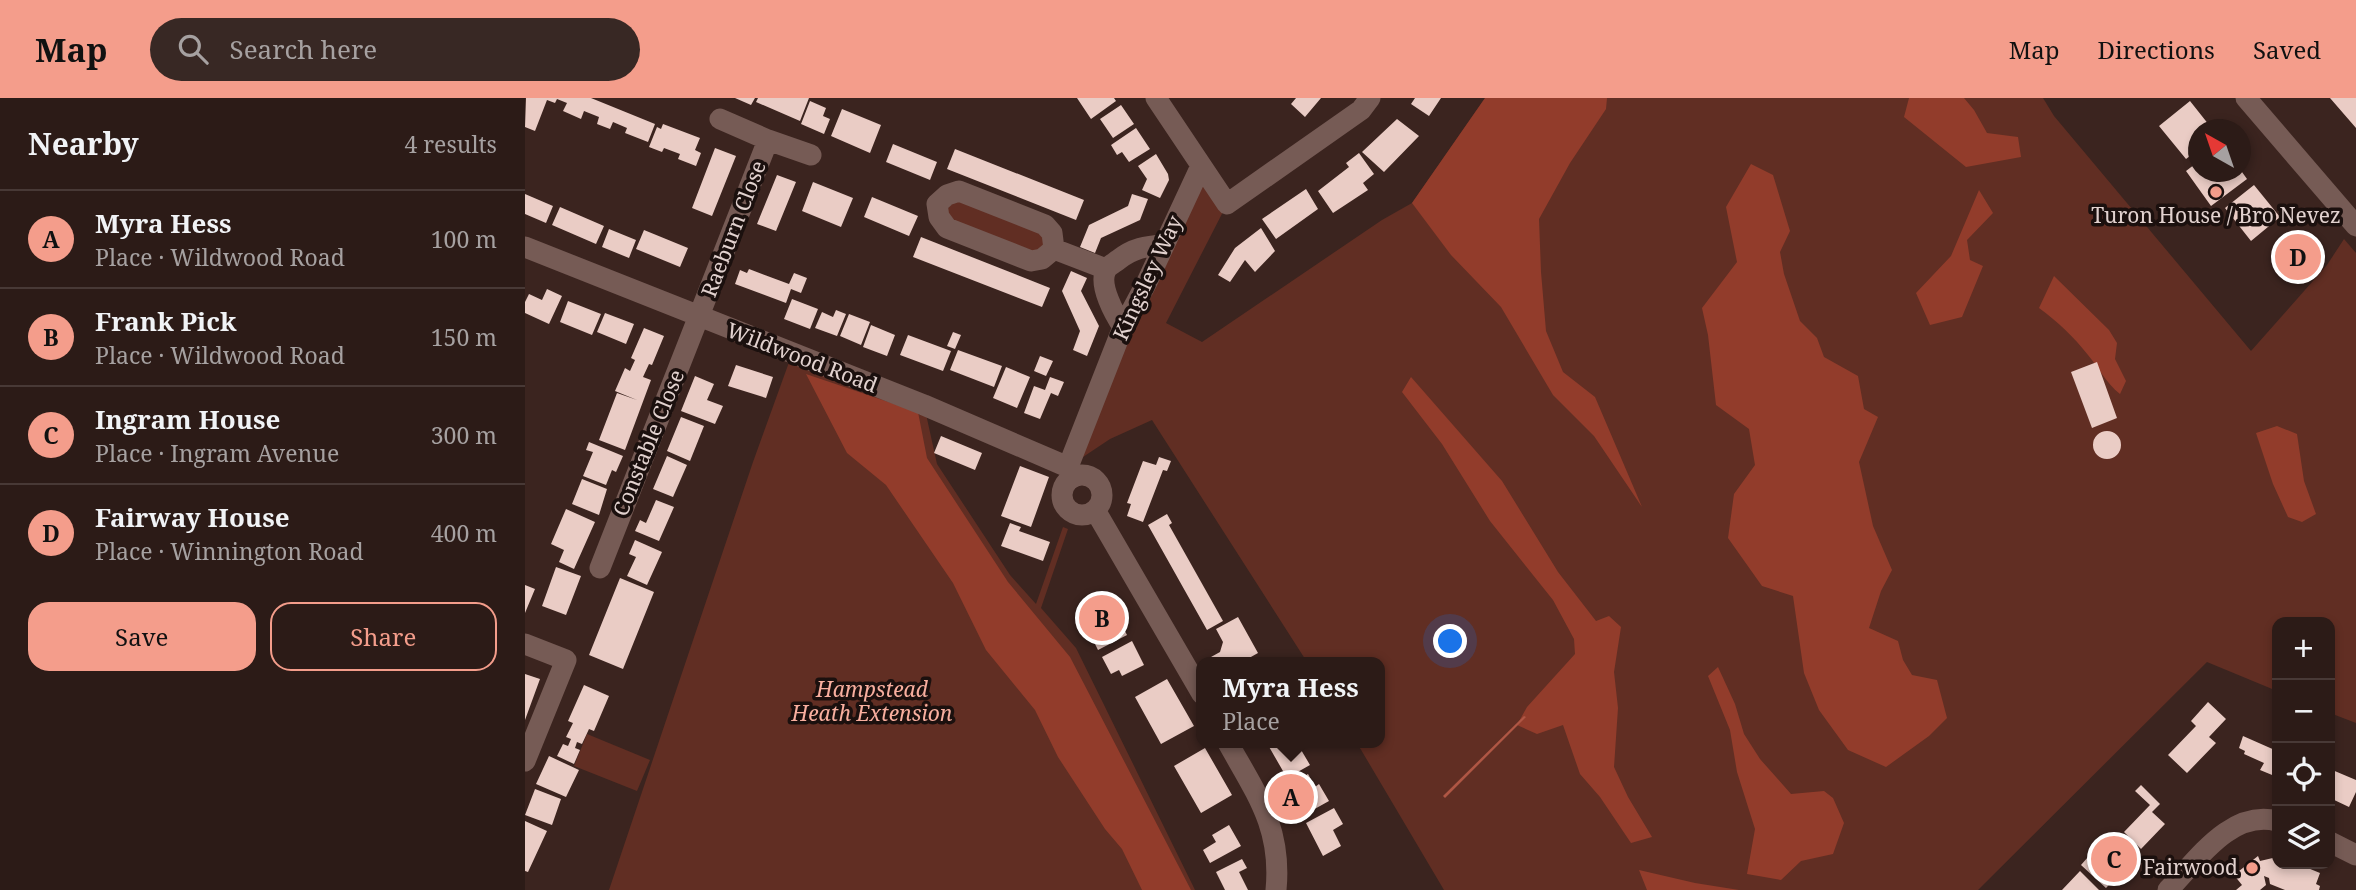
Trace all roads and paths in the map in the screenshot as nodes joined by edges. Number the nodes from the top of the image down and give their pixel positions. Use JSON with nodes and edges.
{"nodes":[{"id":1,"x":1156,"y":98,"type":"edge"},
{"id":2,"x":1370,"y":98,"type":"edge"},
{"id":3,"x":2246,"y":98,"type":"edge"},
{"id":4,"x":720,"y":119,"type":"dead end"},
{"id":5,"x":768,"y":140,"type":"junction"},
{"id":6,"x":811,"y":155,"type":"dead end"},
{"id":7,"x":1201,"y":166,"type":"junction"},
{"id":8,"x":2356,"y":226,"type":"edge"},
{"id":9,"x":1164,"y":245,"type":"junction"},
{"id":10,"x":525,"y":247,"type":"edge"},
{"id":11,"x":1054,"y":249,"type":"junction"},
{"id":12,"x":1106,"y":269,"type":"junction"},
{"id":13,"x":699,"y":317,"type":"junction"},
{"id":14,"x":1123,"y":327,"type":"junction"},
{"id":15,"x":1071,"y":472,"type":"junction"},
{"id":16,"x":1095,"y":509,"type":"junction"},
{"id":17,"x":600,"y":568,"type":"dead end"},
{"id":18,"x":525,"y":644,"type":"edge"},
{"id":19,"x":1196,"y":684,"type":"edge"},
{"id":20,"x":1232,"y":748,"type":"edge"},
{"id":21,"x":525,"y":761,"type":"edge"},
{"id":22,"x":2272,"y":821,"type":"edge"},
{"id":23,"x":2335,"y":844,"type":"edge"},
{"id":24,"x":2356,"y":855,"type":"edge"},
{"id":25,"x":1276,"y":890,"type":"edge"},
{"id":26,"x":2168,"y":890,"type":"edge"}],
"edges":[{"from":1,"to":7,"type":"street"},
{"from":2,"to":7,"type":"street"},
{"from":3,"to":8,"type":"street"},
{"from":4,"to":5,"type":"street","name":"Raeburn Close"},
{"from":5,"to":6,"type":"street","name":"Raeburn Close"},
{"from":5,"to":13,"type":"street","name":"Raeburn Close"},
{"from":7,"to":9,"type":"street","name":"Kingsley Way"},
{"from":9,"to":12,"type":"street"},
{"from":9,"to":14,"type":"street","name":"Kingsley Way"},
{"from":10,"to":13,"type":"street","name":"Wildwood Road"},
{"from":11,"to":11,"type":"street"},
{"from":11,"to":12,"type":"street"},
{"from":12,"to":14,"type":"street"},
{"from":13,"to":15,"type":"street","name":"Wildwood Road"},
{"from":13,"to":17,"type":"street","name":"Constable Close"},
{"from":14,"to":15,"type":"street","name":"Kingsley Way"},
{"from":15,"to":16,"type":"street"},
{"from":15,"to":16,"type":"street"},
{"from":16,"to":19,"type":"street"},
{"from":18,"to":21,"type":"street"},
{"from":20,"to":25,"type":"street"},
{"from":22,"to":26,"type":"street"},
{"from":23,"to":24,"type":"street"}]}
